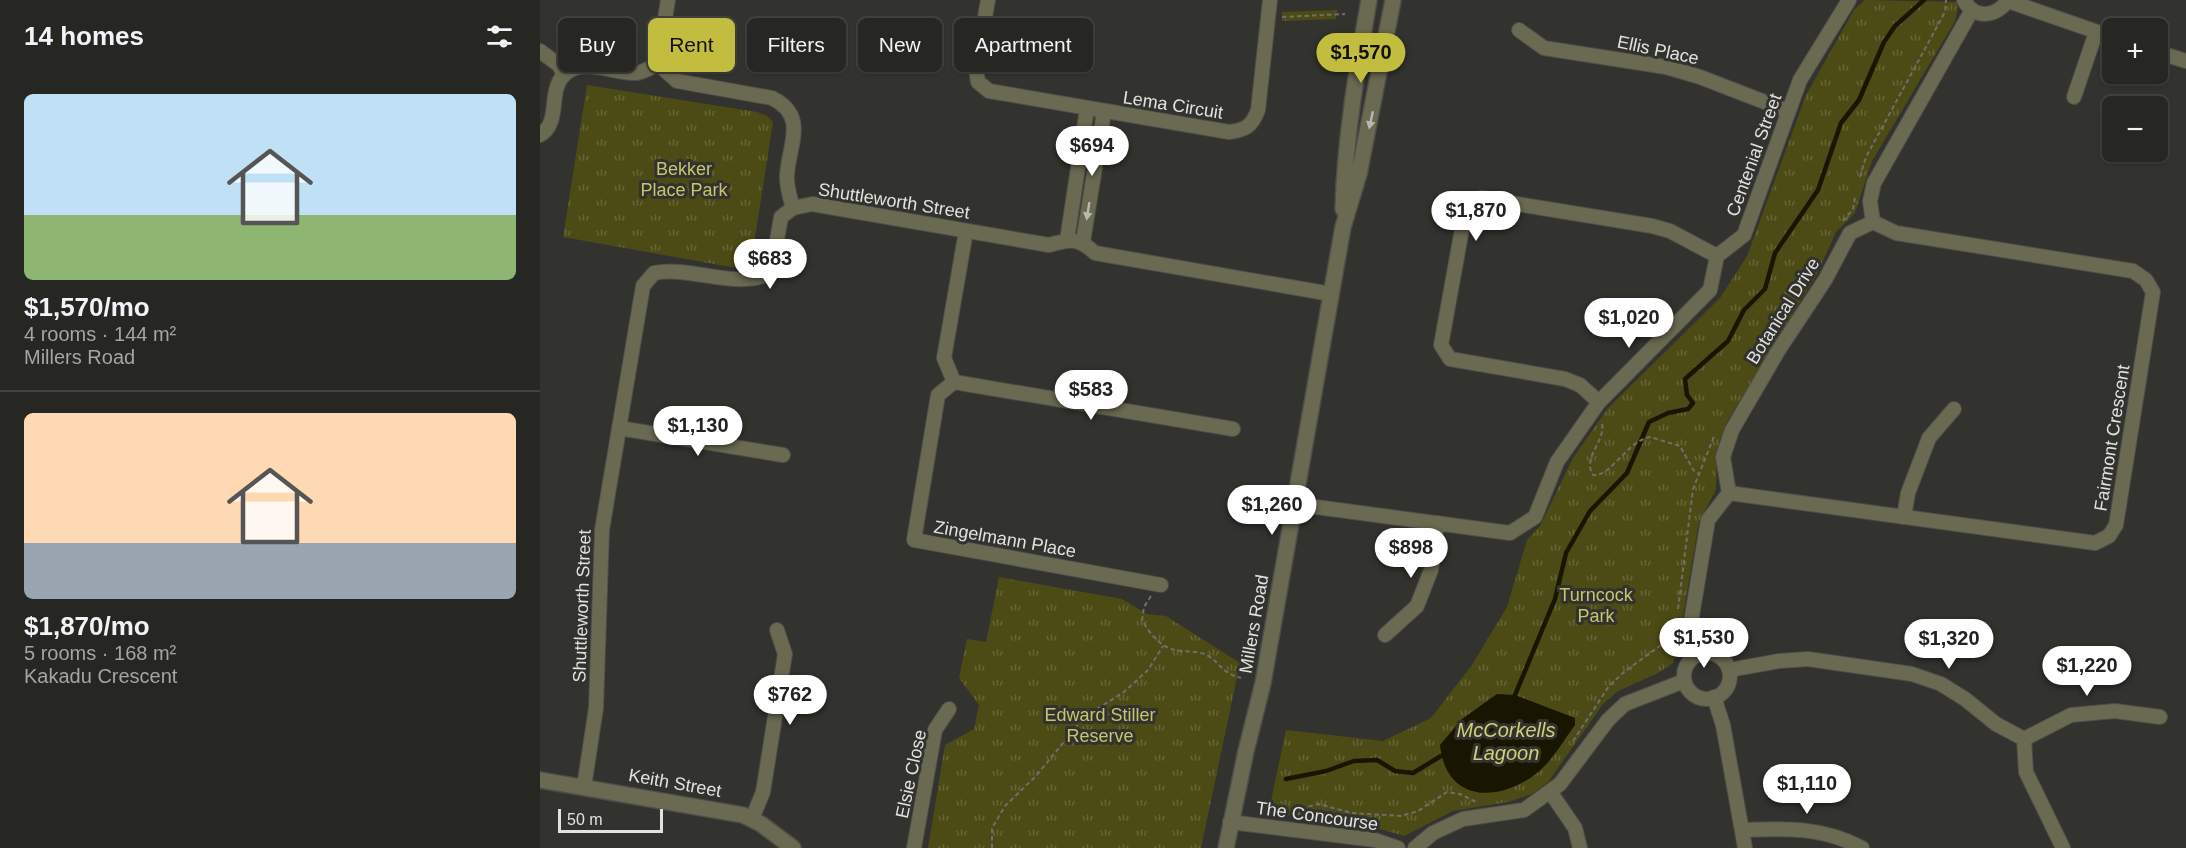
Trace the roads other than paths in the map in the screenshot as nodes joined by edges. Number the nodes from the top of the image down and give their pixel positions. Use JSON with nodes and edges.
{"nodes":[{"id":1,"x":668,"y":0,"type":"edge"},
{"id":2,"x":988,"y":0,"type":"edge"},
{"id":3,"x":1270,"y":0,"type":"edge"},
{"id":4,"x":1369,"y":0,"type":"edge"},
{"id":5,"x":1393,"y":0,"type":"edge"},
{"id":6,"x":1849,"y":0,"type":"edge"},
{"id":7,"x":2008,"y":0,"type":"edge"},
{"id":8,"x":1968,"y":5,"type":"edge"},
{"id":9,"x":665,"y":18,"type":"edge"},
{"id":10,"x":1519,"y":30,"type":"dead end"},
{"id":11,"x":2096,"y":32,"type":"junction"},
{"id":12,"x":2102,"y":34,"type":"edge"},
{"id":13,"x":540,"y":51,"type":"edge"},
{"id":14,"x":2168,"y":55,"type":"edge"},
{"id":15,"x":2186,"y":61,"type":"edge"},
{"id":16,"x":648,"y":68,"type":"edge"},
{"id":17,"x":667,"y":72,"type":"edge"},
{"id":18,"x":564,"y":75,"type":"junction"},
{"id":19,"x":2074,"y":97,"type":"dead end"},
{"id":20,"x":1087,"y":109,"type":"junction"},
{"id":21,"x":1788,"y":111,"type":"junction"},
{"id":22,"x":1104,"y":112,"type":"junction"},
{"id":23,"x":540,"y":135,"type":"edge"},
{"id":24,"x":793,"y":208,"type":"junction"},
{"id":25,"x":1873,"y":222,"type":"junction"},
{"id":26,"x":1342,"y":227,"type":"junction"},
{"id":27,"x":966,"y":231,"type":"junction"},
{"id":28,"x":1067,"y":240,"type":"junction"},
{"id":29,"x":1083,"y":242,"type":"junction"},
{"id":30,"x":1717,"y":256,"type":"junction"},
{"id":31,"x":1331,"y":294,"type":"junction"},
{"id":32,"x":954,"y":382,"type":"junction"},
{"id":33,"x":1599,"y":402,"type":"junction"},
{"id":34,"x":1954,"y":409,"type":"dead end"},
{"id":35,"x":619,"y":428,"type":"junction"},
{"id":36,"x":1233,"y":429,"type":"dead end"},
{"id":37,"x":783,"y":455,"type":"dead end"},
{"id":38,"x":1729,"y":493,"type":"junction"},
{"id":39,"x":1294,"y":504,"type":"junction"},
{"id":40,"x":1904,"y":517,"type":"junction"},
{"id":41,"x":1437,"y":523,"type":"junction"},
{"id":42,"x":1161,"y":585,"type":"road end"},
{"id":43,"x":777,"y":630,"type":"dead end"},
{"id":44,"x":1385,"y":635,"type":"dead end"},
{"id":45,"x":1698,"y":654,"type":"junction"},
{"id":46,"x":1729,"y":670,"type":"junction"},
{"id":47,"x":1684,"y":681,"type":"junction"},
{"id":48,"x":1714,"y":697,"type":"junction"},
{"id":49,"x":949,"y":709,"type":"dead end"},
{"id":50,"x":2160,"y":717,"type":"dead end"},
{"id":51,"x":2024,"y":739,"type":"junction"},
{"id":52,"x":540,"y":780,"type":"edge"},
{"id":53,"x":584,"y":787,"type":"junction"},
{"id":54,"x":1551,"y":793,"type":"junction"},
{"id":55,"x":752,"y":819,"type":"junction"},
{"id":56,"x":1230,"y":822,"type":"junction"},
{"id":57,"x":1742,"y":830,"type":"junction"},
{"id":58,"x":793,"y":848,"type":"edge"},
{"id":59,"x":914,"y":848,"type":"edge"},
{"id":60,"x":1226,"y":848,"type":"edge"},
{"id":61,"x":1398,"y":848,"type":"edge"},
{"id":62,"x":1415,"y":848,"type":"edge"},
{"id":63,"x":1580,"y":848,"type":"edge"},
{"id":64,"x":1745,"y":848,"type":"edge"},
{"id":65,"x":1862,"y":848,"type":"edge"},
{"id":66,"x":2063,"y":848,"type":"edge"}],
"edges":[{"from":1,"to":9,"type":"street"},
{"from":2,"to":20,"type":"street","name":"Lema Circuit"},
{"from":3,"to":22,"type":"street","name":"Lema Circuit"},
{"from":4,"to":26,"type":"street","name":"Millers Road"},
{"from":5,"to":26,"type":"street","name":"Millers Road","one_way":true},
{"from":6,"to":21,"type":"street","name":"Centenial Street"},
{"from":7,"to":8,"type":"street"},
{"from":7,"to":11,"type":"street"},
{"from":8,"to":25,"type":"street"},
{"from":10,"to":21,"type":"street","name":"Ellis Place"},
{"from":11,"to":12,"type":"street"},
{"from":11,"to":19,"type":"street"},
{"from":13,"to":18,"type":"street"},
{"from":14,"to":15,"type":"street"},
{"from":16,"to":18,"type":"street"},
{"from":17,"to":24,"type":"street"},
{"from":18,"to":23,"type":"street"},
{"from":20,"to":22,"type":"street","name":"Lema Circuit"},
{"from":20,"to":28,"type":"street"},
{"from":21,"to":30,"type":"street","name":"Centenial Street"},
{"from":22,"to":29,"type":"street","name":"Lema Circuit","one_way":true},
{"from":24,"to":27,"type":"street","name":"Shuttleworth Street"},
{"from":24,"to":35,"type":"street","name":"Shuttleworth Street"},
{"from":25,"to":38,"type":"street","name":"Botanical Drive"},
{"from":25,"to":40,"type":"street","name":"Fairmont Crescent"},
{"from":26,"to":31,"type":"street","name":"Millers Road"},
{"from":27,"to":28,"type":"street","name":"Shuttleworth Street"},
{"from":27,"to":32,"type":"street"},
{"from":28,"to":29,"type":"street","name":"Shuttleworth Street"},
{"from":29,"to":31,"type":"street","name":"Shuttleworth Street"},
{"from":30,"to":33,"type":"street"},
{"from":30,"to":33,"type":"street"},
{"from":31,"to":39,"type":"street","name":"Millers Road"},
{"from":32,"to":36,"type":"street"},
{"from":32,"to":42,"type":"street","name":"Zingelmann Place"},
{"from":33,"to":41,"type":"street"},
{"from":34,"to":40,"type":"street"},
{"from":35,"to":37,"type":"street"},
{"from":35,"to":53,"type":"street","name":"Shuttleworth Street"},
{"from":38,"to":40,"type":"street","name":"Fairmont Crescent"},
{"from":38,"to":45,"type":"street"},
{"from":39,"to":41,"type":"street"},
{"from":39,"to":56,"type":"street","name":"Millers Road"},
{"from":41,"to":44,"type":"street"},
{"from":43,"to":55,"type":"street"},
{"from":45,"to":46,"type":"street"},
{"from":45,"to":47,"type":"street"},
{"from":46,"to":48,"type":"street"},
{"from":46,"to":51,"type":"street"},
{"from":47,"to":48,"type":"street"},
{"from":47,"to":54,"type":"street"},
{"from":48,"to":57,"type":"street"},
{"from":49,"to":59,"type":"street","name":"Elsie Close"},
{"from":50,"to":51,"type":"street"},
{"from":51,"to":66,"type":"street"},
{"from":52,"to":53,"type":"street","name":"Keith Street"},
{"from":53,"to":55,"type":"street","name":"Keith Street"},
{"from":54,"to":62,"type":"street"},
{"from":54,"to":63,"type":"street"},
{"from":55,"to":58,"type":"street","name":"Keith Street"},
{"from":56,"to":60,"type":"street","name":"Millers Road"},
{"from":56,"to":61,"type":"street","name":"The Concourse"},
{"from":57,"to":64,"type":"street"},
{"from":57,"to":65,"type":"street"}]}
